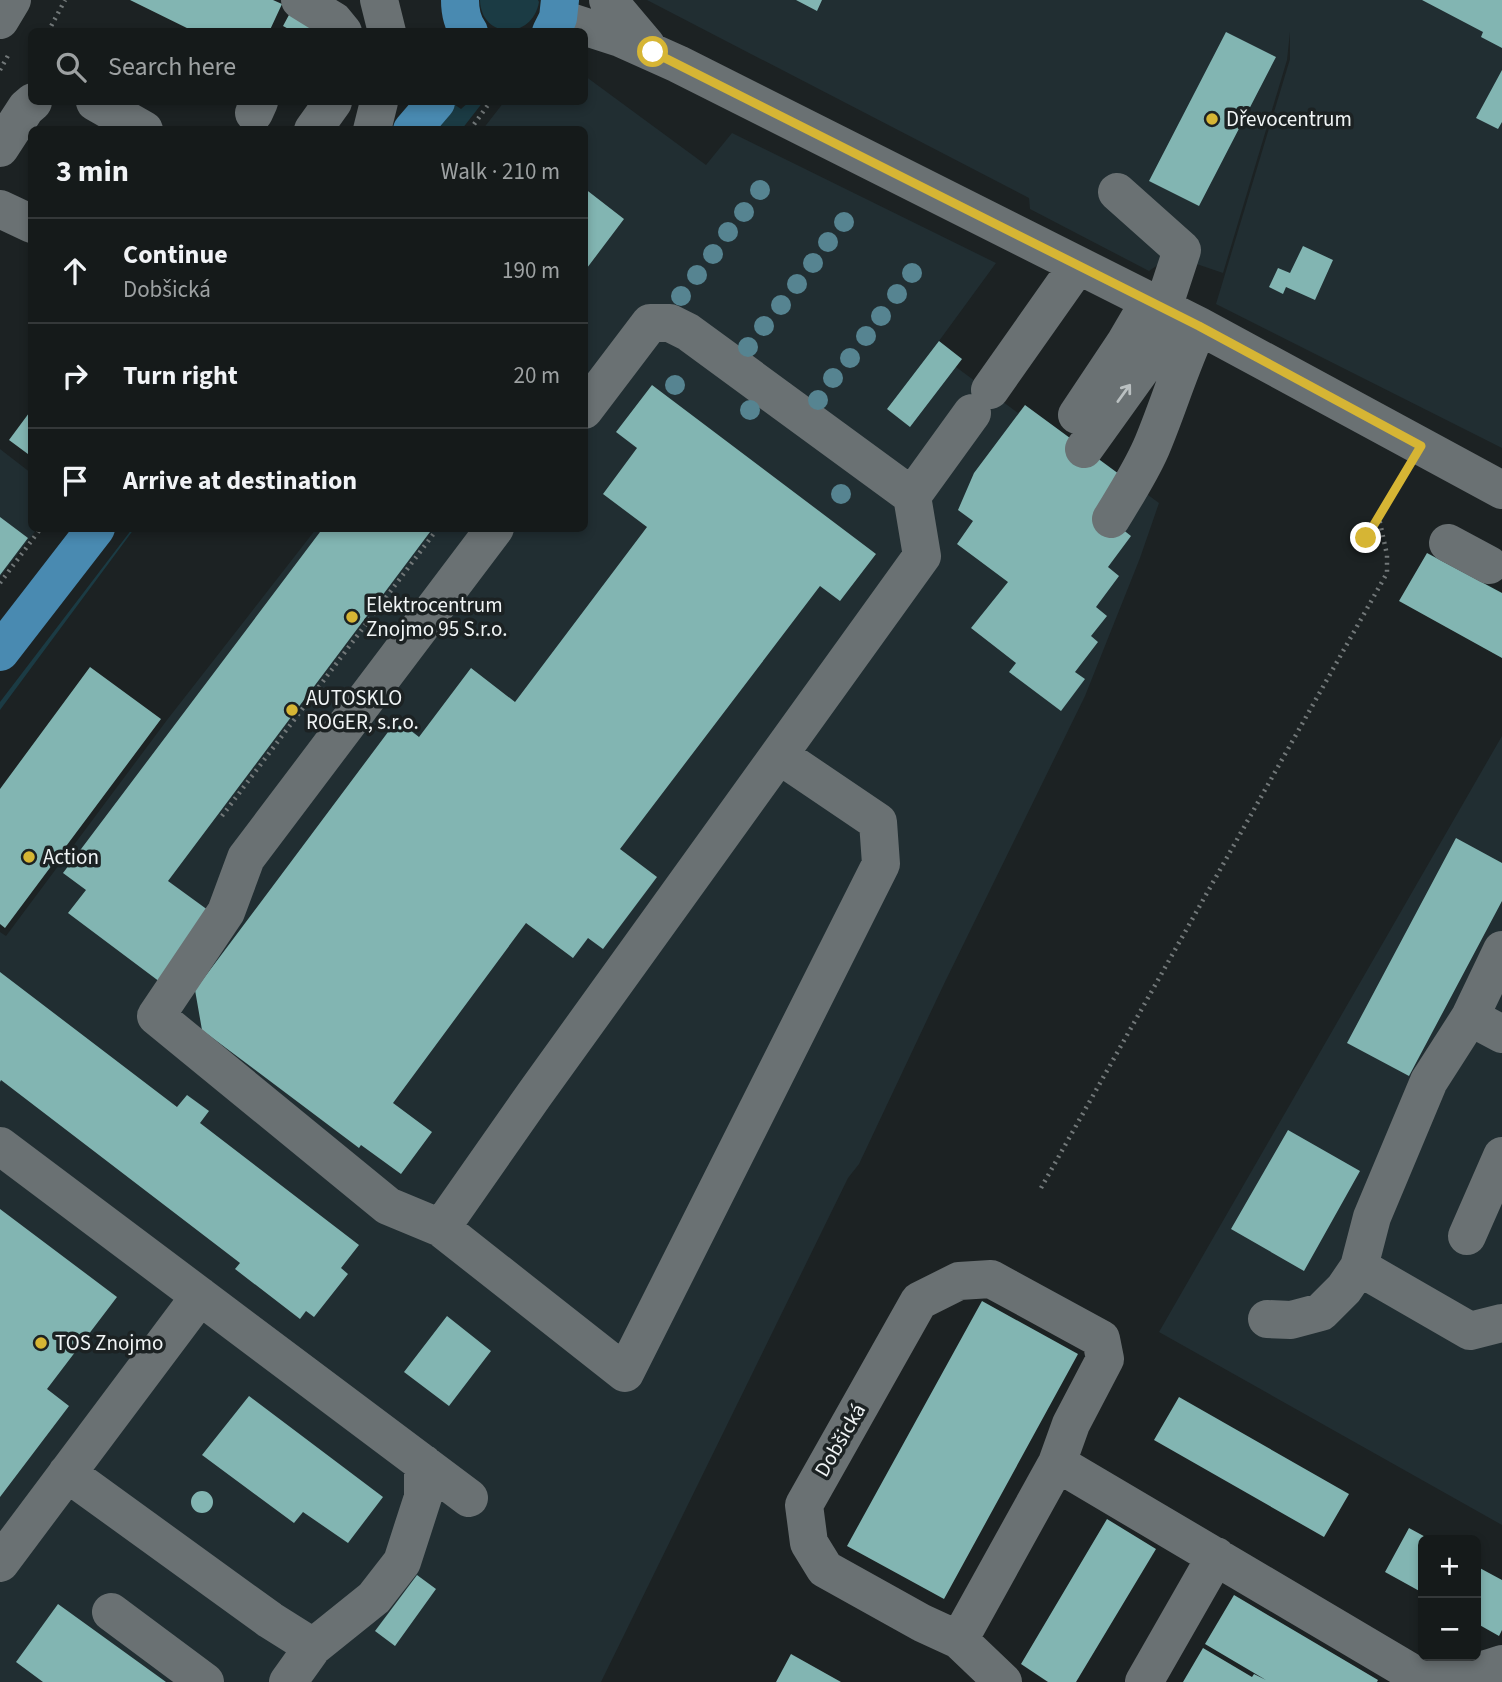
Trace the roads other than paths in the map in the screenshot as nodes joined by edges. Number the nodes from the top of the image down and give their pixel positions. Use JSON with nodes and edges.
{"nodes":[{"id":1,"x":12,"y":0,"type":"edge"},
{"id":2,"x":300,"y":0,"type":"edge"},
{"id":3,"x":379,"y":0,"type":"edge"},
{"id":4,"x":608,"y":0,"type":"edge"},
{"id":5,"x":557,"y":16,"type":"edge"},
{"id":6,"x":0,"y":20,"type":"edge"},
{"id":7,"x":336,"y":28,"type":"edge"},
{"id":8,"x":386,"y":28,"type":"edge"},
{"id":9,"x":653,"y":52,"type":"junction"},
{"id":10,"x":30,"y":105,"type":"edge"},
{"id":11,"x":100,"y":105,"type":"edge"},
{"id":12,"x":378,"y":105,"type":"edge"},
{"id":13,"x":399,"y":105,"type":"edge"},
{"id":14,"x":433,"y":105,"type":"edge"},
{"id":15,"x":137,"y":126,"type":"edge"},
{"id":16,"x":373,"y":126,"type":"edge"},
{"id":17,"x":386,"y":126,"type":"edge"},
{"id":18,"x":415,"y":126,"type":"edge"},
{"id":19,"x":0,"y":148,"type":"edge"},
{"id":20,"x":1117,"y":192,"type":"dead end"},
{"id":21,"x":0,"y":209,"type":"edge"},
{"id":22,"x":28,"y":222,"type":"edge"},
{"id":23,"x":1078,"y":265,"type":"junction"},
{"id":24,"x":1172,"y":313,"type":"junction"},
{"id":25,"x":1176,"y":385,"type":"junction"},
{"id":26,"x":588,"y":405,"type":"edge"},
{"id":27,"x":1502,"y":489,"type":"edge"},
{"id":28,"x":912,"y":496,"type":"junction"},
{"id":29,"x":1111,"y":519,"type":"dead end"},
{"id":30,"x":93,"y":532,"type":"edge"},
{"id":31,"x":492,"y":532,"type":"edge"},
{"id":32,"x":1448,"y":543,"type":"dead end"},
{"id":33,"x":1498,"y":560,"type":"edge"},
{"id":34,"x":0,"y":652,"type":"edge"},
{"id":35,"x":779,"y":755,"type":"junction"},
{"id":36,"x":1502,"y":950,"type":"edge"},
{"id":37,"x":1486,"y":1026,"type":"edge"},
{"id":38,"x":0,"y":1146,"type":"edge"},
{"id":39,"x":1502,"y":1156,"type":"edge"},
{"id":40,"x":441,"y":1228,"type":"junction"},
{"id":41,"x":1467,"y":1236,"type":"dead end"},
{"id":42,"x":1359,"y":1266,"type":"junction"},
{"id":43,"x":200,"y":1296,"type":"junction"},
{"id":44,"x":1267,"y":1319,"type":"dead end"},
{"id":45,"x":1502,"y":1323,"type":"edge"},
{"id":46,"x":423,"y":1463,"type":"junction"},
{"id":47,"x":1057,"y":1463,"type":"junction"},
{"id":48,"x":67,"y":1473,"type":"junction"},
{"id":49,"x":469,"y":1498,"type":"dead end"},
{"id":50,"x":1216,"y":1556,"type":"junction"},
{"id":51,"x":0,"y":1563,"type":"edge"},
{"id":52,"x":111,"y":1612,"type":"dead end"},
{"id":53,"x":959,"y":1640,"type":"junction"},
{"id":54,"x":313,"y":1647,"type":"junction"},
{"id":55,"x":1502,"y":1664,"type":"edge"},
{"id":56,"x":205,"y":1682,"type":"edge"},
{"id":57,"x":288,"y":1682,"type":"edge"},
{"id":58,"x":1003,"y":1682,"type":"edge"},
{"id":59,"x":1144,"y":1682,"type":"edge"}],
"edges":[{"from":1,"to":6,"type":"street"},
{"from":2,"to":7,"type":"street"},
{"from":3,"to":8,"type":"street"},
{"from":4,"to":9,"type":"street"},
{"from":5,"to":9,"type":"street"},
{"from":9,"to":23,"type":"street"},
{"from":10,"to":19,"type":"street"},
{"from":11,"to":15,"type":"street"},
{"from":12,"to":16,"type":"street"},
{"from":13,"to":17,"type":"main road"},
{"from":14,"to":18,"type":"main road"},
{"from":20,"to":24,"type":"street"},
{"from":21,"to":22,"type":"street"},
{"from":23,"to":24,"type":"street"},
{"from":23,"to":28,"type":"street"},
{"from":24,"to":25,"type":"street"},
{"from":25,"to":24,"type":"street","one_way":true},
{"from":24,"to":27,"type":"street"},
{"from":25,"to":29,"type":"street"},
{"from":26,"to":28,"type":"street"},
{"from":28,"to":35,"type":"street"},
{"from":30,"to":34,"type":"main road"},
{"from":31,"to":40,"type":"street"},
{"from":32,"to":33,"type":"street"},
{"from":35,"to":40,"type":"street"},
{"from":35,"to":40,"type":"street"},
{"from":36,"to":37,"type":"street"},
{"from":37,"to":42,"type":"street"},
{"from":38,"to":43,"type":"street"},
{"from":39,"to":41,"type":"street"},
{"from":42,"to":44,"type":"street"},
{"from":42,"to":45,"type":"street"},
{"from":43,"to":46,"type":"street"},
{"from":43,"to":48,"type":"street"},
{"from":46,"to":49,"type":"street"},
{"from":46,"to":54,"type":"street"},
{"from":47,"to":50,"type":"street"},
{"from":47,"to":53,"type":"street","name":"Dobšická"},
{"from":47,"to":53,"type":"street","name":"Dobšická"},
{"from":48,"to":51,"type":"street"},
{"from":48,"to":54,"type":"street"},
{"from":50,"to":55,"type":"street"},
{"from":50,"to":59,"type":"street"},
{"from":52,"to":56,"type":"street"},
{"from":53,"to":58,"type":"street"},
{"from":54,"to":57,"type":"street"}]}
